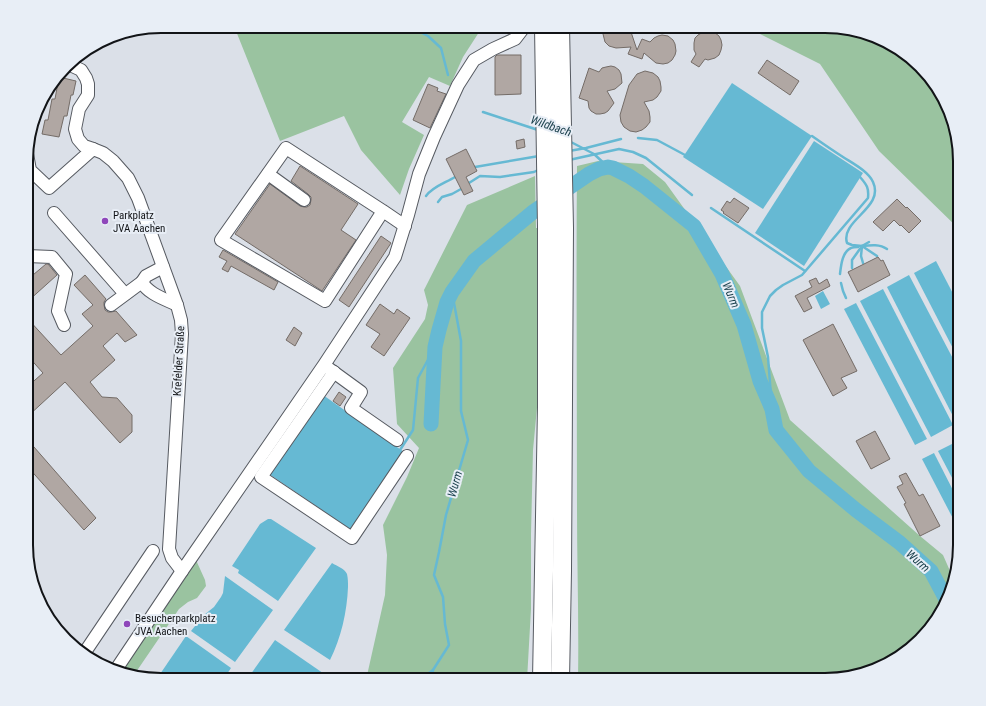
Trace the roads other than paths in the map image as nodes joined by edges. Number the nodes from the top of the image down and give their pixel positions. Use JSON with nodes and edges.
{"nodes":[{"id":1,"x":520,"y":33,"type":"edge"},
{"id":2,"x":544,"y":33,"type":"edge"},
{"id":3,"x":560,"y":33,"type":"edge"},
{"id":4,"x":76,"y":66,"type":"edge"},
{"id":5,"x":93,"y":149,"type":"junction"},
{"id":6,"x":33,"y":173,"type":"edge"},
{"id":7,"x":268,"y":174,"type":"junction"},
{"id":8,"x":304,"y":200,"type":"dead end"},
{"id":9,"x":383,"y":211,"type":"junction"},
{"id":10,"x":54,"y":213,"type":"dead end"},
{"id":11,"x":406,"y":220,"type":"junction"},
{"id":12,"x":555,"y":228,"type":"junction"},
{"id":13,"x":33,"y":256,"type":"edge"},
{"id":14,"x":163,"y":267,"type":"junction"},
{"id":15,"x":142,"y":282,"type":"junction"},
{"id":16,"x":126,"y":294,"type":"junction"},
{"id":17,"x":111,"y":305,"type":"dead end"},
{"id":18,"x":177,"y":305,"type":"junction"},
{"id":19,"x":64,"y":325,"type":"dead end"},
{"id":20,"x":329,"y":369,"type":"junction"},
{"id":21,"x":397,"y":440,"type":"dead end"},
{"id":22,"x":407,"y":456,"type":"dead end"},
{"id":23,"x":153,"y":551,"type":"dead end"},
{"id":24,"x":182,"y":571,"type":"junction"},
{"id":25,"x":87,"y":649,"type":"edge"},
{"id":26,"x":543,"y":650,"type":"junction"},
{"id":27,"x":118,"y":665,"type":"edge"},
{"id":28,"x":538,"y":673,"type":"edge"},
{"id":29,"x":542,"y":673,"type":"edge"},
{"id":30,"x":560,"y":673,"type":"edge"}],
"edges":[{"from":1,"to":11,"type":"street"},
{"from":2,"to":12,"type":"highway"},
{"from":3,"to":12,"type":"highway"},
{"from":4,"to":5,"type":"street","name":"Krefelder Straße"},
{"from":5,"to":6,"type":"street"},
{"from":5,"to":14,"type":"street","name":"Krefelder Straße"},
{"from":7,"to":8,"type":"street"},
{"from":7,"to":9,"type":"street"},
{"from":7,"to":9,"type":"street"},
{"from":9,"to":11,"type":"street"},
{"from":10,"to":16,"type":"street"},
{"from":11,"to":20,"type":"street"},
{"from":12,"to":26,"type":"highway"},
{"from":12,"to":30,"type":"highway"},
{"from":13,"to":19,"type":"street"},
{"from":14,"to":15,"type":"street"},
{"from":14,"to":18,"type":"street","name":"Krefelder Straße"},
{"from":15,"to":16,"type":"street"},
{"from":15,"to":18,"type":"street"},
{"from":16,"to":17,"type":"street"},
{"from":18,"to":24,"type":"street","name":"Krefelder Straße"},
{"from":20,"to":21,"type":"street"},
{"from":20,"to":22,"type":"street"},
{"from":20,"to":24,"type":"street"},
{"from":23,"to":25,"type":"street"},
{"from":24,"to":27,"type":"street"},
{"from":26,"to":28,"type":"highway"},
{"from":26,"to":29,"type":"highway"}]}
